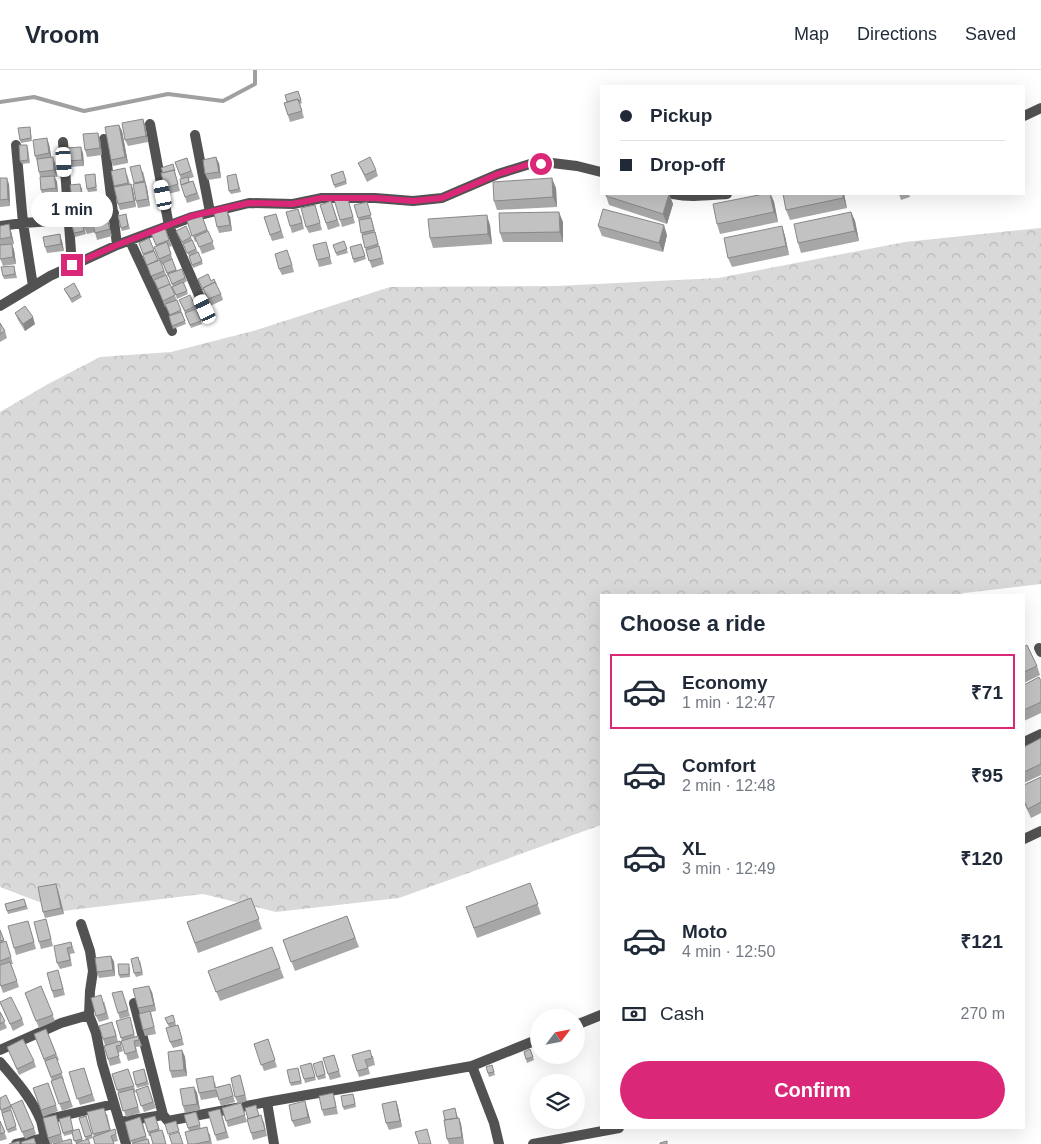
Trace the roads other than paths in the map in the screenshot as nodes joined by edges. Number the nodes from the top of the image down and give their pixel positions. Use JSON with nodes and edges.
{"nodes":[{"id":1,"x":1041,"y":108,"type":"edge"},
{"id":2,"x":1025,"y":116,"type":"edge"},
{"id":3,"x":150,"y":124,"type":"dead end"},
{"id":4,"x":195,"y":135,"type":"dead end"},
{"id":5,"x":104,"y":139,"type":"edge"},
{"id":6,"x":62,"y":142,"type":"dead end"},
{"id":7,"x":16,"y":145,"type":"dead end"},
{"id":8,"x":600,"y":172,"type":"edge"},
{"id":9,"x":676,"y":195,"type":"edge"},
{"id":10,"x":712,"y":195,"type":"edge"},
{"id":11,"x":210,"y":212,"type":"junction"},
{"id":12,"x":114,"y":213,"type":"junction"},
{"id":13,"x":68,"y":220,"type":"junction"},
{"id":14,"x":23,"y":223,"type":"junction"},
{"id":15,"x":0,"y":226,"type":"edge"},
{"id":16,"x":168,"y":226,"type":"junction"},
{"id":17,"x":130,"y":241,"type":"junction"},
{"id":18,"x":117,"y":245,"type":"junction"},
{"id":19,"x":72,"y":265,"type":"junction"},
{"id":20,"x":33,"y":286,"type":"junction"},
{"id":21,"x":0,"y":306,"type":"edge"},
{"id":22,"x":205,"y":309,"type":"dead end"},
{"id":23,"x":172,"y":330,"type":"edge"},
{"id":24,"x":1041,"y":734,"type":"edge"},
{"id":25,"x":1025,"y":742,"type":"edge"},
{"id":26,"x":1041,"y":831,"type":"edge"},
{"id":27,"x":1025,"y":839,"type":"edge"},
{"id":28,"x":81,"y":924,"type":"dead end"},
{"id":29,"x":134,"y":1003,"type":"edge"},
{"id":30,"x":90,"y":1015,"type":"junction"},
{"id":31,"x":600,"y":1015,"type":"edge"},
{"id":32,"x":585,"y":1021,"type":"edge"},
{"id":33,"x":530,"y":1043,"type":"edge"},
{"id":34,"x":0,"y":1050,"type":"edge"},
{"id":35,"x":0,"y":1062,"type":"edge"},
{"id":36,"x":472,"y":1066,"type":"junction"},
{"id":37,"x":268,"y":1102,"type":"junction"},
{"id":38,"x":114,"y":1104,"type":"junction"},
{"id":39,"x":163,"y":1115,"type":"junction"},
{"id":40,"x":41,"y":1121,"type":"junction"},
{"id":41,"x":120,"y":1122,"type":"junction"},
{"id":42,"x":614,"y":1129,"type":"edge"},
{"id":43,"x":46,"y":1141,"type":"edge"},
{"id":44,"x":16,"y":1144,"type":"edge"},
{"id":45,"x":126,"y":1144,"type":"edge"},
{"id":46,"x":273,"y":1144,"type":"edge"},
{"id":47,"x":499,"y":1144,"type":"edge"},
{"id":48,"x":533,"y":1144,"type":"edge"}],
"edges":[{"from":1,"to":2,"type":"street"},
{"from":3,"to":16,"type":"street"},
{"from":4,"to":11,"type":"street"},
{"from":5,"to":12,"type":"street"},
{"from":6,"to":13,"type":"street"},
{"from":7,"to":14,"type":"street"},
{"from":8,"to":11,"type":"street"},
{"from":9,"to":10,"type":"street"},
{"from":11,"to":16,"type":"street"},
{"from":12,"to":13,"type":"street"},
{"from":12,"to":18,"type":"street"},
{"from":13,"to":14,"type":"street"},
{"from":13,"to":19,"type":"street"},
{"from":14,"to":15,"type":"street"},
{"from":14,"to":20,"type":"street"},
{"from":16,"to":17,"type":"street"},
{"from":16,"to":22,"type":"street"},
{"from":17,"to":18,"type":"street"},
{"from":17,"to":23,"type":"street"},
{"from":18,"to":19,"type":"street"},
{"from":19,"to":20,"type":"street"},
{"from":20,"to":21,"type":"street"},
{"from":24,"to":25,"type":"street"},
{"from":26,"to":27,"type":"street"},
{"from":28,"to":30,"type":"street"},
{"from":29,"to":39,"type":"street"},
{"from":30,"to":34,"type":"street"},
{"from":30,"to":38,"type":"street"},
{"from":31,"to":32,"type":"street"},
{"from":33,"to":36,"type":"street"},
{"from":35,"to":40,"type":"street"},
{"from":36,"to":37,"type":"street"},
{"from":36,"to":47,"type":"street"},
{"from":37,"to":39,"type":"street"},
{"from":37,"to":46,"type":"street"},
{"from":38,"to":40,"type":"street"},
{"from":38,"to":41,"type":"street"},
{"from":39,"to":41,"type":"street"},
{"from":40,"to":43,"type":"street"},
{"from":41,"to":45,"type":"street"},
{"from":42,"to":48,"type":"street"},
{"from":43,"to":44,"type":"street"}]}
